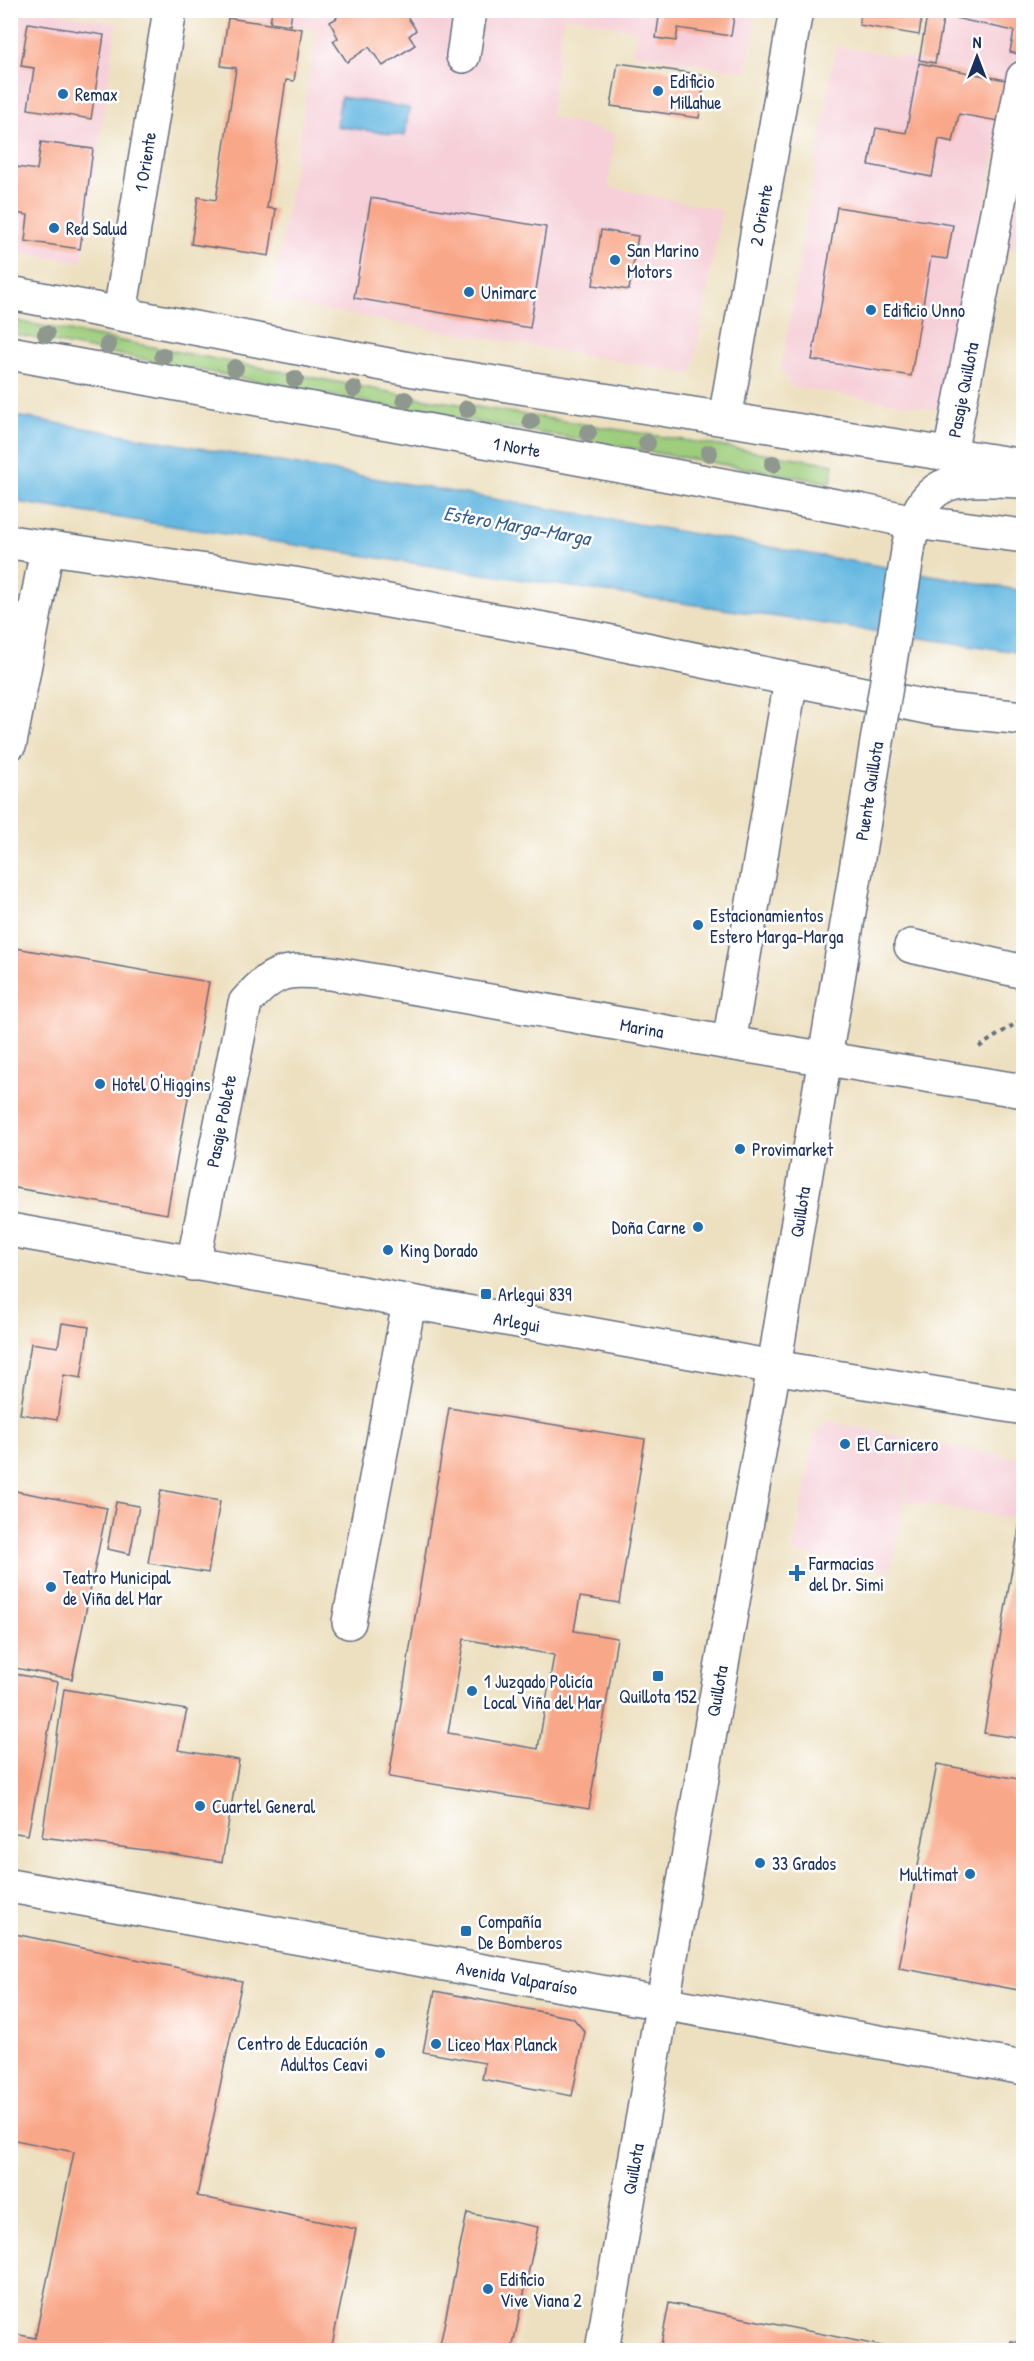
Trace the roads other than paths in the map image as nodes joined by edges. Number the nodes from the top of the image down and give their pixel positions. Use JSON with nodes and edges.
{"nodes":[{"id":1,"x":170,"y":10,"type":"edge"},
{"id":2,"x":470,"y":10,"type":"edge"},
{"id":3,"x":796,"y":10,"type":"edge"},
{"id":4,"x":463,"y":56,"type":"dead end"},
{"id":5,"x":1023,"y":78,"type":"edge"},
{"id":6,"x":10,"y":293,"type":"edge"},
{"id":7,"x":120,"y":313,"type":"junction"},
{"id":8,"x":10,"y":353,"type":"edge"},
{"id":9,"x":725,"y":419,"type":"junction"},
{"id":10,"x":950,"y":454,"type":"junction"},
{"id":11,"x":1023,"y":466,"type":"edge"},
{"id":12,"x":1023,"y":481,"type":"edge"},
{"id":13,"x":1023,"y":536,"type":"edge"},
{"id":14,"x":911,"y":537,"type":"junction"},
{"id":15,"x":10,"y":542,"type":"edge"},
{"id":16,"x":47,"y":549,"type":"junction"},
{"id":17,"x":791,"y":680,"type":"junction"},
{"id":18,"x":1023,"y":718,"type":"edge"},
{"id":19,"x":10,"y":743,"type":"edge"},
{"id":20,"x":911,"y":946,"type":"dead end"},
{"id":21,"x":1023,"y":972,"type":"edge"},
{"id":22,"x":262,"y":983,"type":"joint"},
{"id":23,"x":729,"y":1043,"type":"junction"},
{"id":24,"x":827,"y":1044,"type":"junction"},
{"id":25,"x":1023,"y":1091,"type":"edge"},
{"id":26,"x":10,"y":1230,"type":"edge"},
{"id":27,"x":193,"y":1264,"type":"junction"},
{"id":28,"x":409,"y":1303,"type":"junction"},
{"id":29,"x":774,"y":1367,"type":"junction"},
{"id":30,"x":1023,"y":1408,"type":"edge"},
{"id":31,"x":349,"y":1622,"type":"dead end"},
{"id":32,"x":10,"y":1886,"type":"edge"},
{"id":33,"x":661,"y":2004,"type":"junction"},
{"id":34,"x":1023,"y":2068,"type":"edge"},
{"id":35,"x":602,"y":2350,"type":"edge"}],
"edges":[{"from":1,"to":7,"type":"street","name":"1 Oriente"},
{"from":2,"to":4,"type":"street"},
{"from":3,"to":9,"type":"street","name":"2 Oriente"},
{"from":5,"to":10,"type":"street","name":"Pasaje Quillota"},
{"from":6,"to":7,"type":"street"},
{"from":7,"to":9,"type":"street"},
{"from":8,"to":14,"type":"street","name":"1 Norte"},
{"from":9,"to":10,"type":"street"},
{"from":10,"to":11,"type":"street"},
{"from":12,"to":14,"type":"street"},
{"from":13,"to":14,"type":"street","name":"1 Norte"},
{"from":14,"to":24,"type":"street","name":"Puente Quillota","bridge":true},
{"from":15,"to":16,"type":"street"},
{"from":16,"to":17,"type":"street"},
{"from":16,"to":19,"type":"street"},
{"from":17,"to":18,"type":"street"},
{"from":17,"to":23,"type":"street"},
{"from":20,"to":21,"type":"street"},
{"from":22,"to":23,"type":"street","name":"Marina"},
{"from":22,"to":27,"type":"street","name":"Pasaje Poblete"},
{"from":23,"to":24,"type":"street","name":"Marina"},
{"from":24,"to":25,"type":"street","name":"Marina"},
{"from":24,"to":29,"type":"street","name":"Quillota"},
{"from":26,"to":27,"type":"street","name":"Arlegui"},
{"from":27,"to":28,"type":"street","name":"Arlegui"},
{"from":28,"to":29,"type":"street","name":"Arlegui"},
{"from":28,"to":31,"type":"street"},
{"from":29,"to":30,"type":"street","name":"Arlegui"},
{"from":29,"to":33,"type":"street","name":"Quillota"},
{"from":32,"to":33,"type":"street","name":"Avenida Valparaíso"},
{"from":33,"to":34,"type":"street","name":"Avenida Valparaíso"},
{"from":33,"to":35,"type":"street","name":"Quillota"}]}
